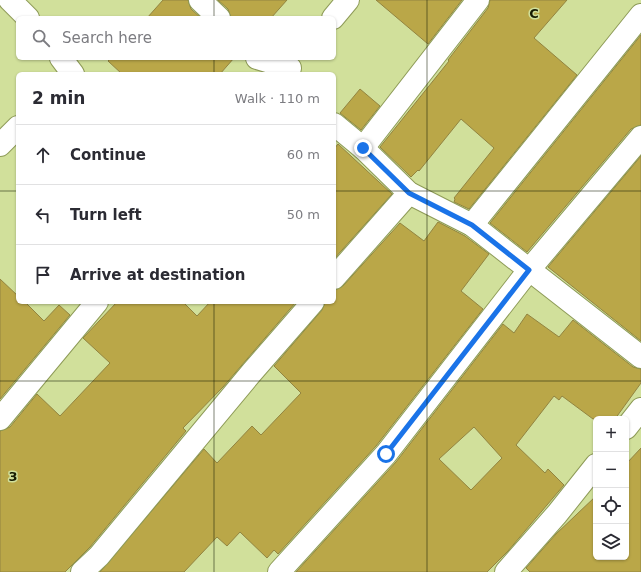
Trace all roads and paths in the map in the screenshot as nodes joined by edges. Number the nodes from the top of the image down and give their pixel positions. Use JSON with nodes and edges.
{"nodes":[{"id":1,"x":10,"y":0,"type":"edge"},
{"id":2,"x":200,"y":0,"type":"edge"},
{"id":3,"x":348,"y":0,"type":"edge"},
{"id":4,"x":478,"y":0,"type":"edge"},
{"id":5,"x":641,"y":15,"type":"edge"},
{"id":6,"x":26,"y":16,"type":"edge"},
{"id":7,"x":217,"y":16,"type":"edge"},
{"id":8,"x":335,"y":16,"type":"edge"},
{"id":9,"x":62,"y":60,"type":"edge"},
{"id":10,"x":265,"y":60,"type":"edge"},
{"id":11,"x":293,"y":67,"type":"edge"},
{"id":12,"x":71,"y":72,"type":"edge"},
{"id":13,"x":336,"y":126,"type":"edge"},
{"id":14,"x":16,"y":129,"type":"edge"},
{"id":15,"x":641,"y":137,"type":"edge"},
{"id":16,"x":0,"y":145,"type":"edge"},
{"id":17,"x":363,"y":148,"type":"junction"},
{"id":18,"x":409,"y":193,"type":"junction"},
{"id":19,"x":472,"y":225,"type":"junction"},
{"id":20,"x":529,"y":270,"type":"junction"},
{"id":21,"x":336,"y":276,"type":"edge"},
{"id":22,"x":95,"y":304,"type":"edge"},
{"id":23,"x":311,"y":304,"type":"edge"},
{"id":24,"x":641,"y":357,"type":"edge"},
{"id":25,"x":641,"y":409,"type":"edge"},
{"id":26,"x":0,"y":419,"type":"edge"},
{"id":27,"x":629,"y":424,"type":"edge"},
{"id":28,"x":593,"y":469,"type":"edge"},
{"id":29,"x":82,"y":572,"type":"edge"},
{"id":30,"x":279,"y":572,"type":"edge"},
{"id":31,"x":506,"y":572,"type":"edge"}],
"edges":[{"from":1,"to":6,"type":"street"},
{"from":2,"to":7,"type":"street"},
{"from":3,"to":8,"type":"street"},
{"from":4,"to":17,"type":"street"},
{"from":5,"to":19,"type":"street"},
{"from":9,"to":12,"type":"street"},
{"from":10,"to":11,"type":"street"},
{"from":13,"to":17,"type":"street"},
{"from":14,"to":16,"type":"street"},
{"from":15,"to":20,"type":"street"},
{"from":17,"to":18,"type":"street"},
{"from":18,"to":19,"type":"street"},
{"from":18,"to":21,"type":"street"},
{"from":19,"to":20,"type":"street"},
{"from":20,"to":24,"type":"street"},
{"from":20,"to":30,"type":"street"},
{"from":22,"to":26,"type":"street"},
{"from":23,"to":29,"type":"street"},
{"from":25,"to":27,"type":"street"},
{"from":28,"to":31,"type":"street"}]}
